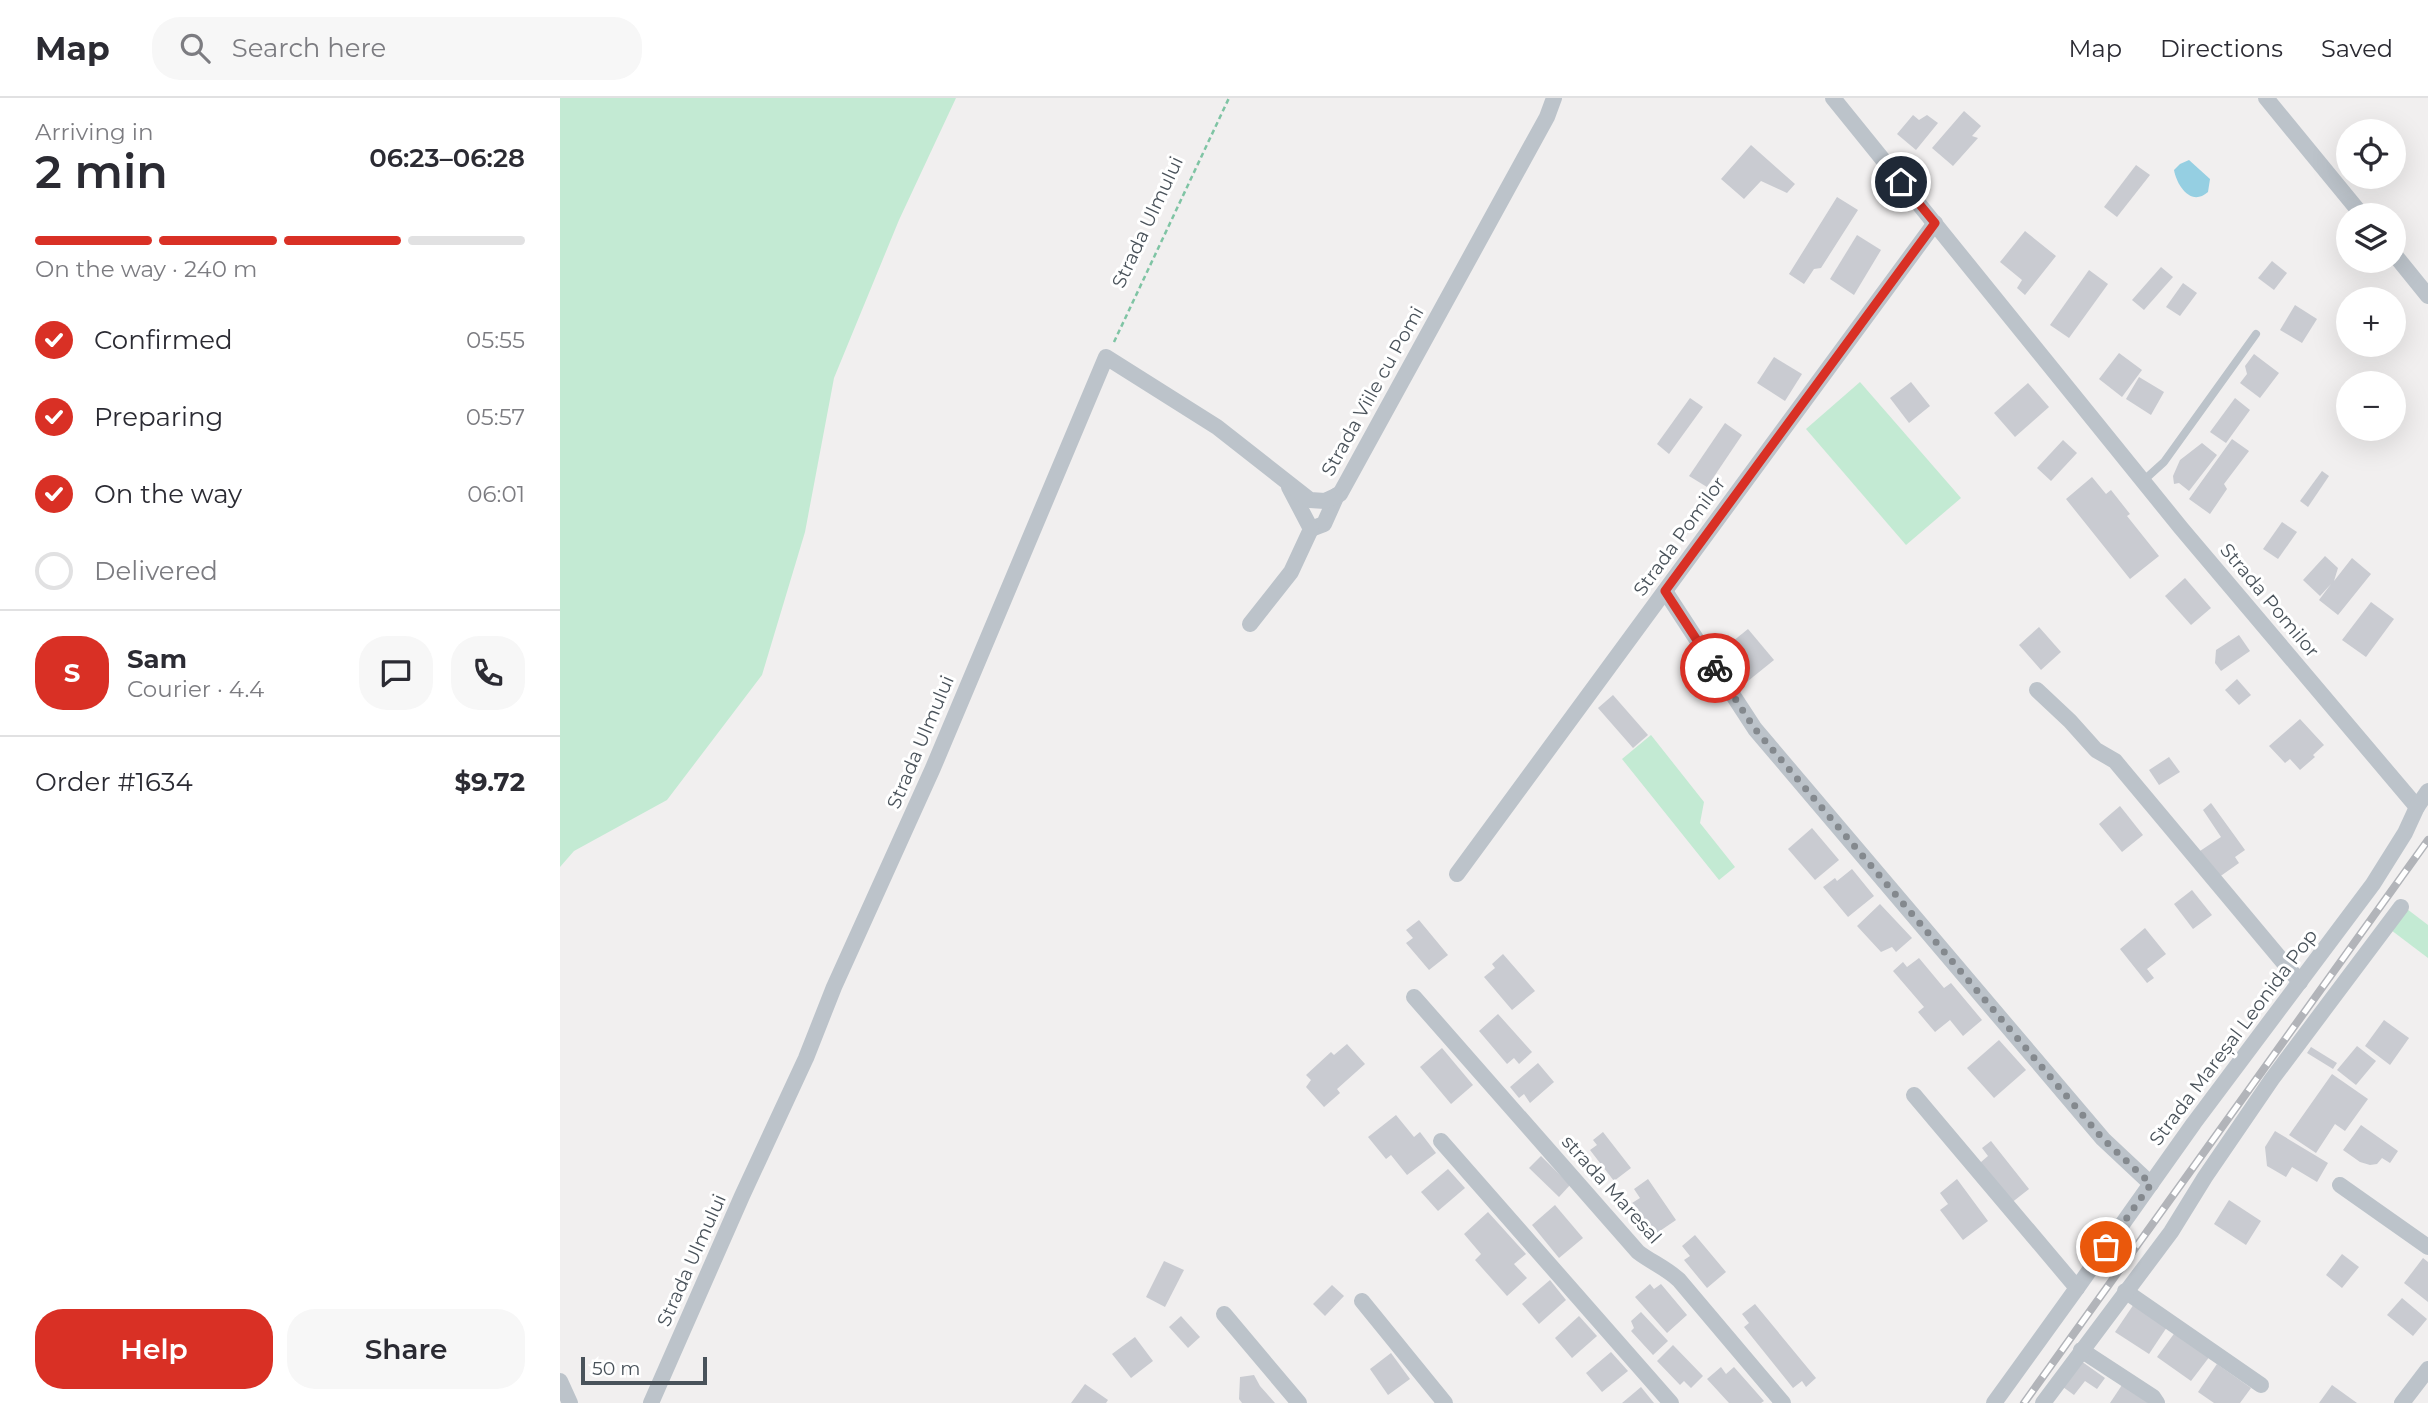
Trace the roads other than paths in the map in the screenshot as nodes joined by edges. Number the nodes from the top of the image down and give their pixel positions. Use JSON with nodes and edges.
{"nodes":[{"id":1,"x":1554,"y":98,"type":"edge"},
{"id":2,"x":1833,"y":98,"type":"edge"},
{"id":3,"x":2266,"y":98,"type":"edge"},
{"id":4,"x":2352,"y":203,"type":"edge"},
{"id":5,"x":1935,"y":223,"type":"junction"},
{"id":6,"x":2406,"y":269,"type":"edge"},
{"id":7,"x":2428,"y":296,"type":"edge"},
{"id":8,"x":2256,"y":334,"type":"dead end"},
{"id":9,"x":1106,"y":357,"type":"joint"},
{"id":10,"x":1286,"y":481,"type":"junction"},
{"id":11,"x":2143,"y":481,"type":"junction"},
{"id":12,"x":1337,"y":495,"type":"junction"},
{"id":13,"x":1311,"y":529,"type":"junction"},
{"id":14,"x":1665,"y":591,"type":"junction"},
{"id":15,"x":1250,"y":624,"type":"dead end"},
{"id":16,"x":2037,"y":690,"type":"dead end"},
{"id":17,"x":2428,"y":791,"type":"edge"},
{"id":18,"x":2417,"y":807,"type":"junction"},
{"id":19,"x":1457,"y":874,"type":"dead end"},
{"id":20,"x":2401,"y":907,"type":"dead end"},
{"id":21,"x":2300,"y":982,"type":"junction"},
{"id":22,"x":1414,"y":997,"type":"dead end"},
{"id":23,"x":1914,"y":1095,"type":"dead end"},
{"id":24,"x":1441,"y":1140,"type":"dead end"},
{"id":25,"x":2151,"y":1184,"type":"junction"},
{"id":26,"x":2340,"y":1185,"type":"dead end"},
{"id":27,"x":2428,"y":1247,"type":"edge"},
{"id":28,"x":2077,"y":1288,"type":"junction"},
{"id":29,"x":2125,"y":1291,"type":"junction"},
{"id":30,"x":1362,"y":1301,"type":"dead end"},
{"id":31,"x":1224,"y":1314,"type":"dead end"},
{"id":32,"x":2081,"y":1350,"type":"junction"},
{"id":33,"x":2428,"y":1369,"type":"edge"},
{"id":34,"x":560,"y":1381,"type":"edge"},
{"id":35,"x":2262,"y":1385,"type":"dead end"},
{"id":36,"x":570,"y":1403,"type":"edge"},
{"id":37,"x":651,"y":1403,"type":"edge"},
{"id":38,"x":1299,"y":1403,"type":"edge"},
{"id":39,"x":1445,"y":1403,"type":"edge"},
{"id":40,"x":1671,"y":1403,"type":"edge"},
{"id":41,"x":1783,"y":1403,"type":"edge"},
{"id":42,"x":1994,"y":1403,"type":"edge"},
{"id":43,"x":2043,"y":1403,"type":"edge"},
{"id":44,"x":2157,"y":1403,"type":"edge"},
{"id":45,"x":2402,"y":1403,"type":"edge"}],
"edges":[{"from":1,"to":12,"type":"street","name":"Strada Viile cu Pomi"},
{"from":2,"to":5,"type":"street","name":"Strada Pomilor"},
{"from":3,"to":4,"type":"street"},
{"from":5,"to":11,"type":"street","name":"Strada Pomilor"},
{"from":5,"to":14,"type":"street","name":"Strada Pomilor"},
{"from":6,"to":7,"type":"street"},
{"from":8,"to":11,"type":"lane"},
{"from":9,"to":10,"type":"street","name":"Strada Viile cu Pomi"},
{"from":9,"to":37,"type":"street","name":"Strada Ulmului"},
{"from":10,"to":12,"type":"street","name":"Strada Viile cu Pomi"},
{"from":10,"to":13,"type":"street"},
{"from":11,"to":18,"type":"street","name":"Strada Pomilor"},
{"from":12,"to":13,"type":"street"},
{"from":13,"to":15,"type":"street"},
{"from":14,"to":19,"type":"street","name":"Strada Pomilor"},
{"from":14,"to":25,"type":"street"},
{"from":16,"to":21,"type":"street"},
{"from":17,"to":18,"type":"street","name":"Strada Mareșal Leonida Pop"},
{"from":18,"to":21,"type":"street","name":"Strada Mareșal Leonida Pop"},
{"from":20,"to":29,"type":"street"},
{"from":21,"to":25,"type":"street","name":"Strada Mareșal Leonida Pop"},
{"from":22,"to":41,"type":"street","name":"strada Maresal"},
{"from":23,"to":28,"type":"street"},
{"from":24,"to":40,"type":"street"},
{"from":25,"to":28,"type":"street","name":"Strada Mareșal Leonida Pop"},
{"from":26,"to":27,"type":"street"},
{"from":28,"to":42,"type":"street","name":"Strada Mareșal Leonida Pop"},
{"from":29,"to":32,"type":"street"},
{"from":29,"to":35,"type":"street"},
{"from":30,"to":39,"type":"street"},
{"from":31,"to":38,"type":"street"},
{"from":32,"to":43,"type":"street"},
{"from":32,"to":44,"type":"street"},
{"from":33,"to":45,"type":"street"},
{"from":34,"to":36,"type":"street"}]}
